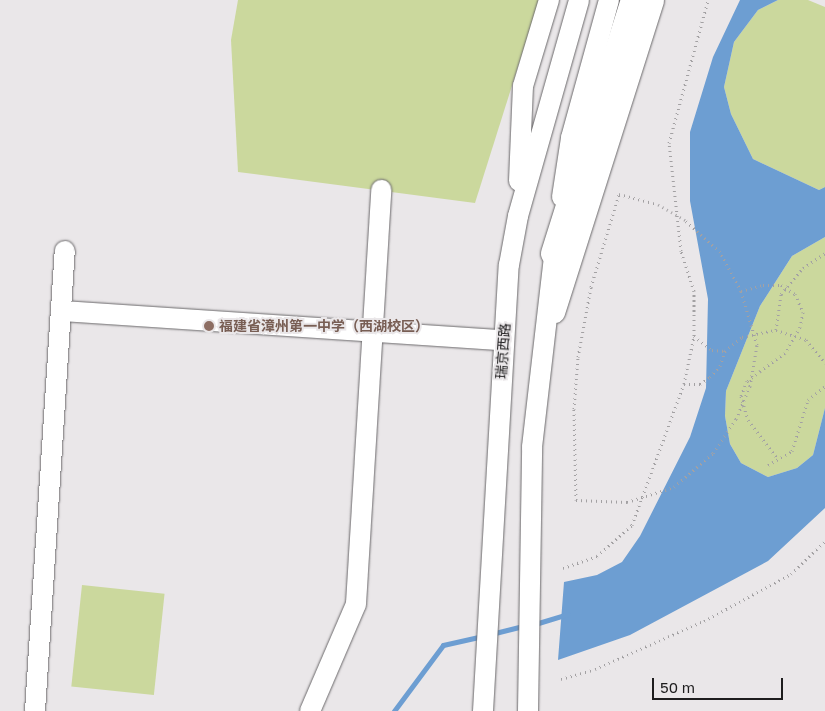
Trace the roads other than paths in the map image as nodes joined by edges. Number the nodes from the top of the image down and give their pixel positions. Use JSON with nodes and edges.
{"nodes":[{"id":1,"x":549,"y":0,"type":"edge"},
{"id":2,"x":579,"y":0,"type":"edge"},
{"id":3,"x":609,"y":0,"type":"edge"},
{"id":4,"x":633,"y":0,"type":"edge"},
{"id":5,"x":654,"y":0,"type":"edge"},
{"id":6,"x":381,"y":190,"type":"dead end"},
{"id":7,"x":518,"y":216,"type":"junction"},
{"id":8,"x":65,"y":252,"type":"dead end"},
{"id":9,"x":553,"y":253,"type":"junction"},
{"id":10,"x":61,"y":311,"type":"junction"},
{"id":11,"x":372,"y":332,"type":"junction"},
{"id":12,"x":503,"y":340,"type":"junction"},
{"id":13,"x":540,"y":358,"type":"junction"},
{"id":14,"x":34,"y":711,"type":"edge"},
{"id":15,"x":310,"y":711,"type":"edge"},
{"id":16,"x":483,"y":711,"type":"edge"},
{"id":17,"x":528,"y":711,"type":"edge"}],
"edges":[{"from":1,"to":7,"type":"street"},
{"from":2,"to":7,"type":"street","name":"瑞京西路"},
{"from":3,"to":9,"type":"street"},
{"from":4,"to":9,"type":"main road"},
{"from":5,"to":13,"type":"street"},
{"from":6,"to":11,"type":"street"},
{"from":7,"to":12,"type":"street","name":"瑞京西路"},
{"from":8,"to":10,"type":"street"},
{"from":9,"to":13,"type":"street"},
{"from":10,"to":11,"type":"street"},
{"from":10,"to":14,"type":"street"},
{"from":11,"to":12,"type":"street"},
{"from":11,"to":15,"type":"street"},
{"from":12,"to":16,"type":"street","name":"瑞京西路"},
{"from":13,"to":17,"type":"street"}]}
